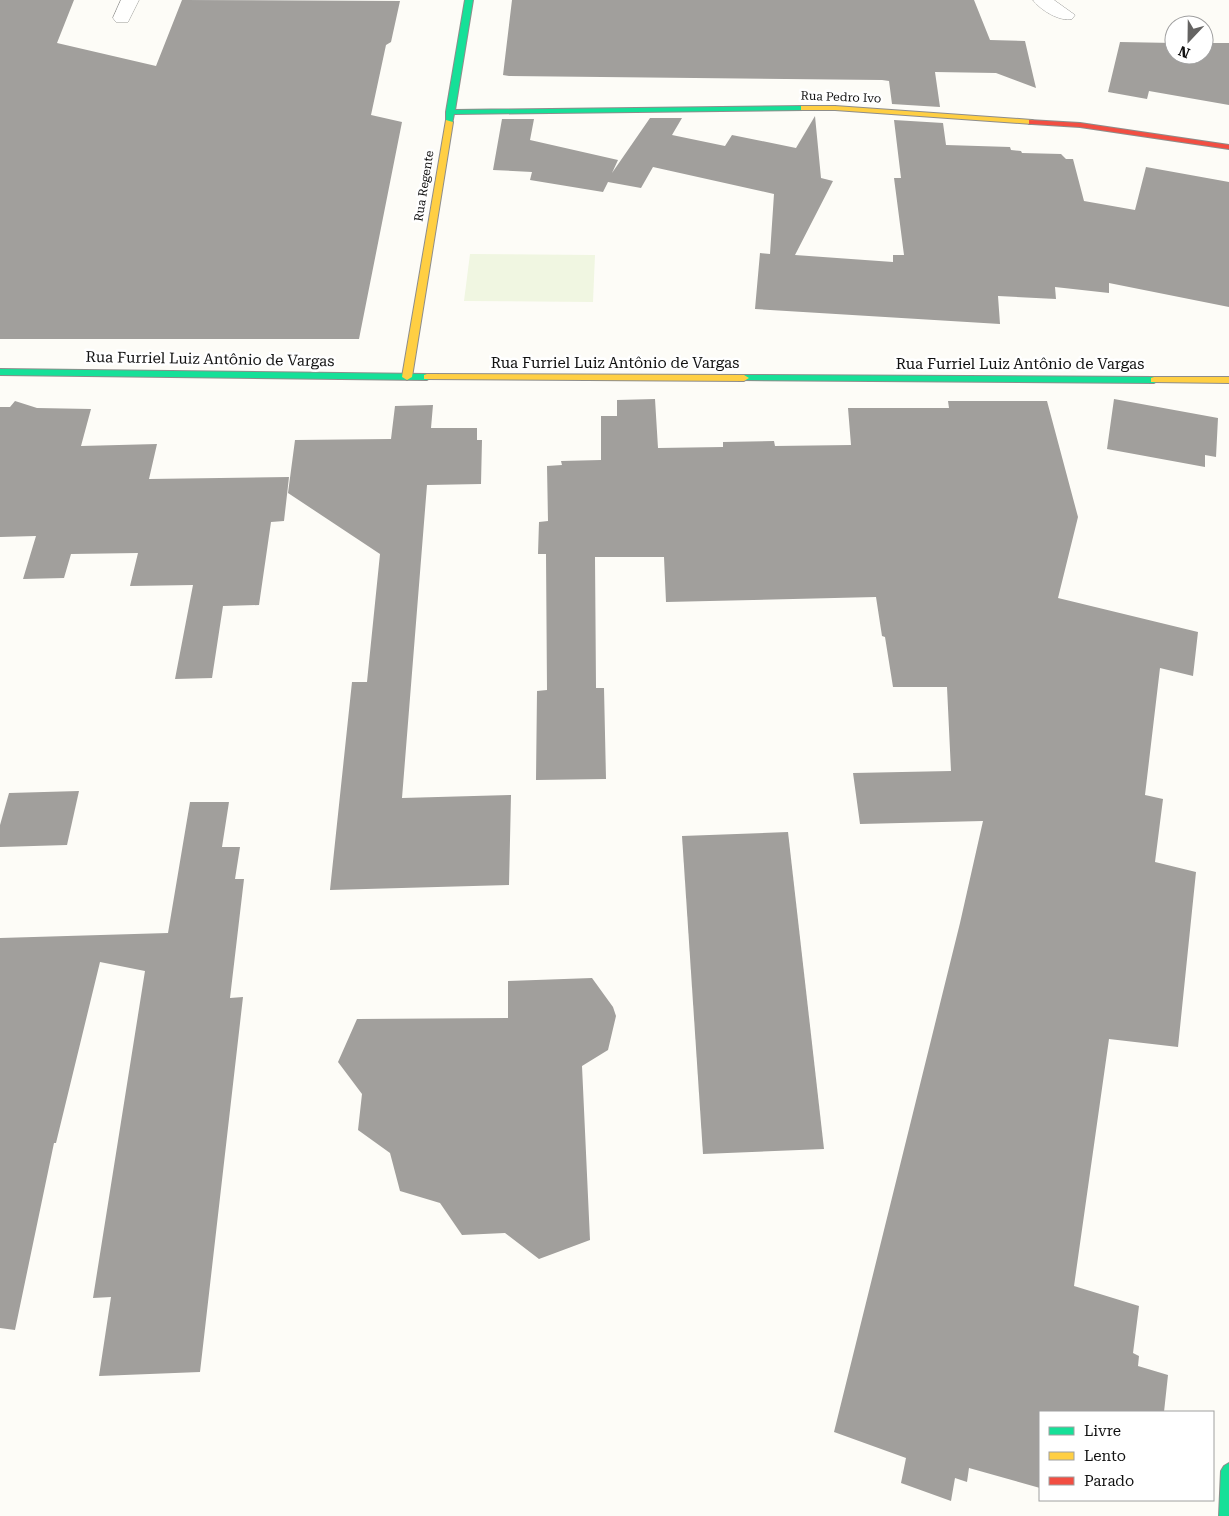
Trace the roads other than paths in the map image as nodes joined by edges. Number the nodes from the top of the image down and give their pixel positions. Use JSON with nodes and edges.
{"nodes":[{"id":1,"x":130,"y":0,"type":"edge"},
{"id":2,"x":469,"y":0,"type":"edge"},
{"id":3,"x":1042,"y":0,"type":"edge"},
{"id":4,"x":1066,"y":15,"type":"dead end"},
{"id":5,"x":122,"y":18,"type":"dead end"},
{"id":6,"x":450,"y":112,"type":"junction"},
{"id":7,"x":1229,"y":146,"type":"edge"},
{"id":8,"x":0,"y":372,"type":"edge"},
{"id":9,"x":407,"y":376,"type":"junction"},
{"id":10,"x":1229,"y":380,"type":"edge"},
{"id":11,"x":1229,"y":1471,"type":"edge"},
{"id":12,"x":1226,"y":1516,"type":"edge"}],
"edges":[{"from":1,"to":5,"type":"street"},
{"from":2,"to":6,"type":"street","name":"Rua Regente"},
{"from":3,"to":4,"type":"street"},
{"from":6,"to":7,"type":"street","name":"Rua Pedro Ivo"},
{"from":6,"to":9,"type":"street","name":"Rua Regente"},
{"from":8,"to":9,"type":"street","name":"Rua Furriel Luiz Antônio de Vargas"},
{"from":9,"to":10,"type":"street","name":"Rua Furriel Luiz Antônio de Vargas"},
{"from":11,"to":12,"type":"street"}]}
